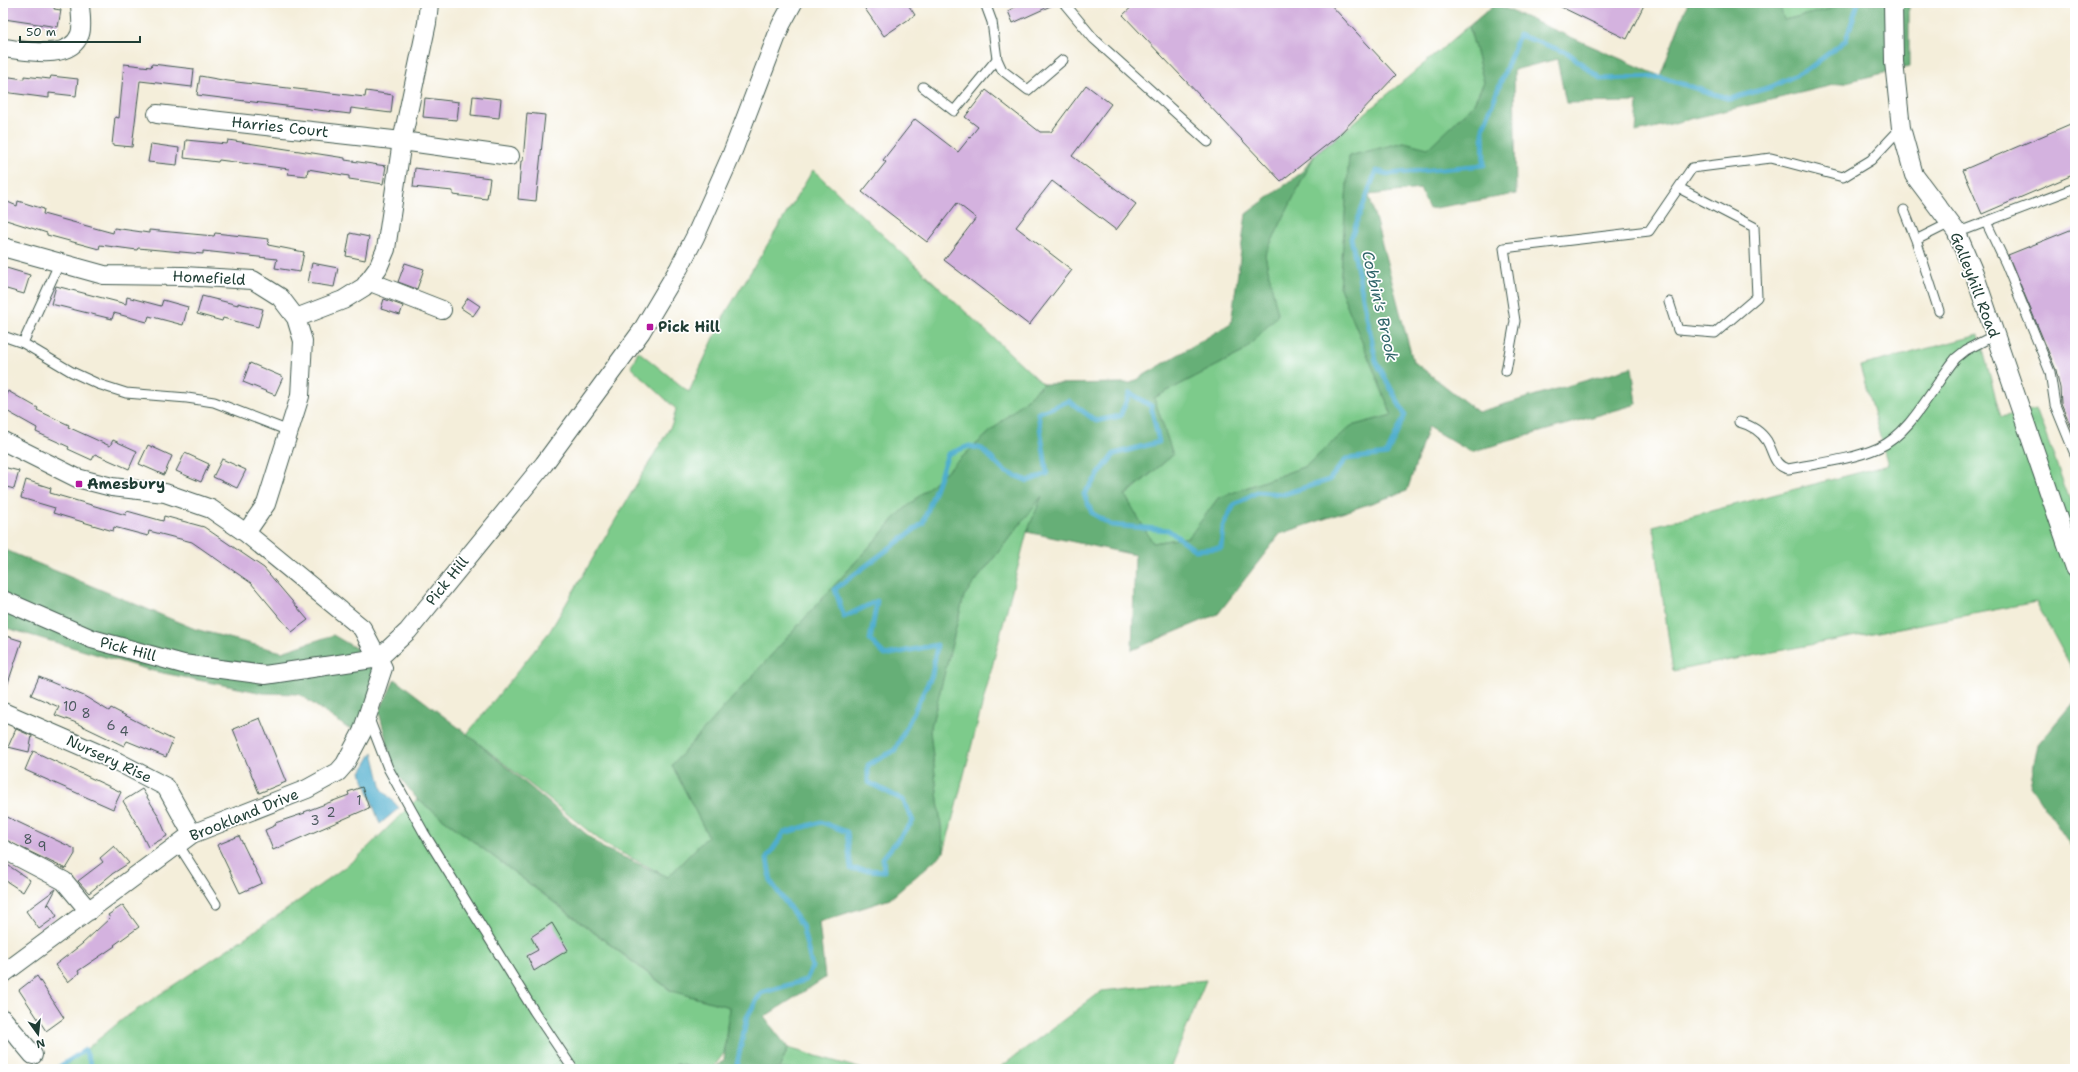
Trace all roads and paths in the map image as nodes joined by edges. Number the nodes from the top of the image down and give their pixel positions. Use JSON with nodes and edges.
{"nodes":[{"id":1,"x":80,"y":3,"type":"edge"},
{"id":2,"x":429,"y":3,"type":"edge"},
{"id":3,"x":793,"y":3,"type":"edge"},
{"id":4,"x":985,"y":3,"type":"edge"},
{"id":5,"x":1064,"y":3,"type":"edge"},
{"id":6,"x":1893,"y":3,"type":"edge"},
{"id":7,"x":3,"y":48,"type":"edge"},
{"id":8,"x":997,"y":59,"type":"junction"},
{"id":9,"x":1063,"y":60,"type":"dead end"},
{"id":10,"x":923,"y":87,"type":"dead end"},
{"id":11,"x":157,"y":114,"type":"dead end"},
{"id":12,"x":1902,"y":128,"type":"junction"},
{"id":13,"x":402,"y":141,"type":"junction"},
{"id":14,"x":1208,"y":142,"type":"dead end"},
{"id":15,"x":510,"y":156,"type":"dead end"},
{"id":16,"x":1679,"y":188,"type":"junction"},
{"id":17,"x":2075,"y":188,"type":"edge"},
{"id":18,"x":1904,"y":210,"type":"dead end"},
{"id":19,"x":1986,"y":222,"type":"junction"},
{"id":20,"x":1953,"y":227,"type":"junction"},
{"id":21,"x":1916,"y":240,"type":"junction"},
{"id":22,"x":3,"y":247,"type":"edge"},
{"id":23,"x":59,"y":264,"type":"junction"},
{"id":24,"x":368,"y":281,"type":"junction"},
{"id":25,"x":1669,"y":302,"type":"dead end"},
{"id":26,"x":442,"y":310,"type":"dead end"},
{"id":27,"x":1939,"y":310,"type":"dead end"},
{"id":28,"x":296,"y":318,"type":"junction"},
{"id":29,"x":1995,"y":335,"type":"junction"},
{"id":30,"x":3,"y":336,"type":"edge"},
{"id":31,"x":23,"y":342,"type":"junction"},
{"id":32,"x":1506,"y":371,"type":"dead end"},
{"id":33,"x":1739,"y":422,"type":"dead end"},
{"id":34,"x":289,"y":431,"type":"junction"},
{"id":35,"x":3,"y":441,"type":"edge"},
{"id":36,"x":2075,"y":454,"type":"edge"},
{"id":37,"x":246,"y":533,"type":"junction"},
{"id":38,"x":2075,"y":568,"type":"edge"},
{"id":39,"x":3,"y":600,"type":"edge"},
{"id":40,"x":381,"y":663,"type":"junction"},
{"id":41,"x":3,"y":712,"type":"edge"},
{"id":42,"x":368,"y":715,"type":"junction"},
{"id":43,"x":185,"y":839,"type":"junction"},
{"id":44,"x":3,"y":849,"type":"edge"},
{"id":45,"x":216,"y":904,"type":"dead end"},
{"id":46,"x":89,"y":911,"type":"junction"},
{"id":47,"x":3,"y":974,"type":"edge"},
{"id":48,"x":3,"y":1019,"type":"edge"},
{"id":49,"x":33,"y":1055,"type":"dead end"},
{"id":50,"x":573,"y":1069,"type":"edge"}],
"edges":[{"from":1,"to":7,"type":"street"},
{"from":2,"to":13,"type":"street"},
{"from":3,"to":40,"type":"street","name":"Pick Hill"},
{"from":4,"to":8,"type":"lane"},
{"from":5,"to":14,"type":"lane"},
{"from":6,"to":12,"type":"street","name":"Galleyhill Road"},
{"from":8,"to":9,"type":"lane"},
{"from":8,"to":10,"type":"lane"},
{"from":11,"to":13,"type":"street","name":"Harries Court"},
{"from":12,"to":16,"type":"lane"},
{"from":12,"to":20,"type":"street","name":"Galleyhill Road"},
{"from":13,"to":15,"type":"street","name":"Harries Court"},
{"from":13,"to":24,"type":"street"},
{"from":16,"to":25,"type":"lane"},
{"from":16,"to":32,"type":"lane"},
{"from":17,"to":19,"type":"lane"},
{"from":18,"to":21,"type":"lane"},
{"from":19,"to":20,"type":"lane"},
{"from":19,"to":36,"type":"lane"},
{"from":20,"to":21,"type":"lane"},
{"from":20,"to":29,"type":"street","name":"Galleyhill Road"},
{"from":21,"to":27,"type":"lane"},
{"from":22,"to":23,"type":"street","name":"Homefield"},
{"from":23,"to":28,"type":"street","name":"Homefield"},
{"from":23,"to":31,"type":"lane"},
{"from":24,"to":26,"type":"street"},
{"from":24,"to":28,"type":"street"},
{"from":28,"to":34,"type":"street","name":"Homefield"},
{"from":29,"to":33,"type":"lane"},
{"from":29,"to":38,"type":"street","name":"Galleyhill Road"},
{"from":30,"to":31,"type":"lane"},
{"from":31,"to":34,"type":"lane"},
{"from":34,"to":37,"type":"street","name":"Homefield"},
{"from":35,"to":37,"type":"street"},
{"from":37,"to":40,"type":"street"},
{"from":39,"to":40,"type":"street","name":"Pick Hill"},
{"from":40,"to":42,"type":"street","name":"Brookland Drive"},
{"from":41,"to":43,"type":"street","name":"Nursery Rise"},
{"from":42,"to":43,"type":"street","name":"Brookland Drive"},
{"from":42,"to":50,"type":"lane"},
{"from":43,"to":45,"type":"lane"},
{"from":43,"to":46,"type":"street","name":"Brookland Drive"},
{"from":44,"to":46,"type":"street"},
{"from":46,"to":47,"type":"street","name":"Brookland Drive"},
{"from":48,"to":49,"type":"street"}]}
